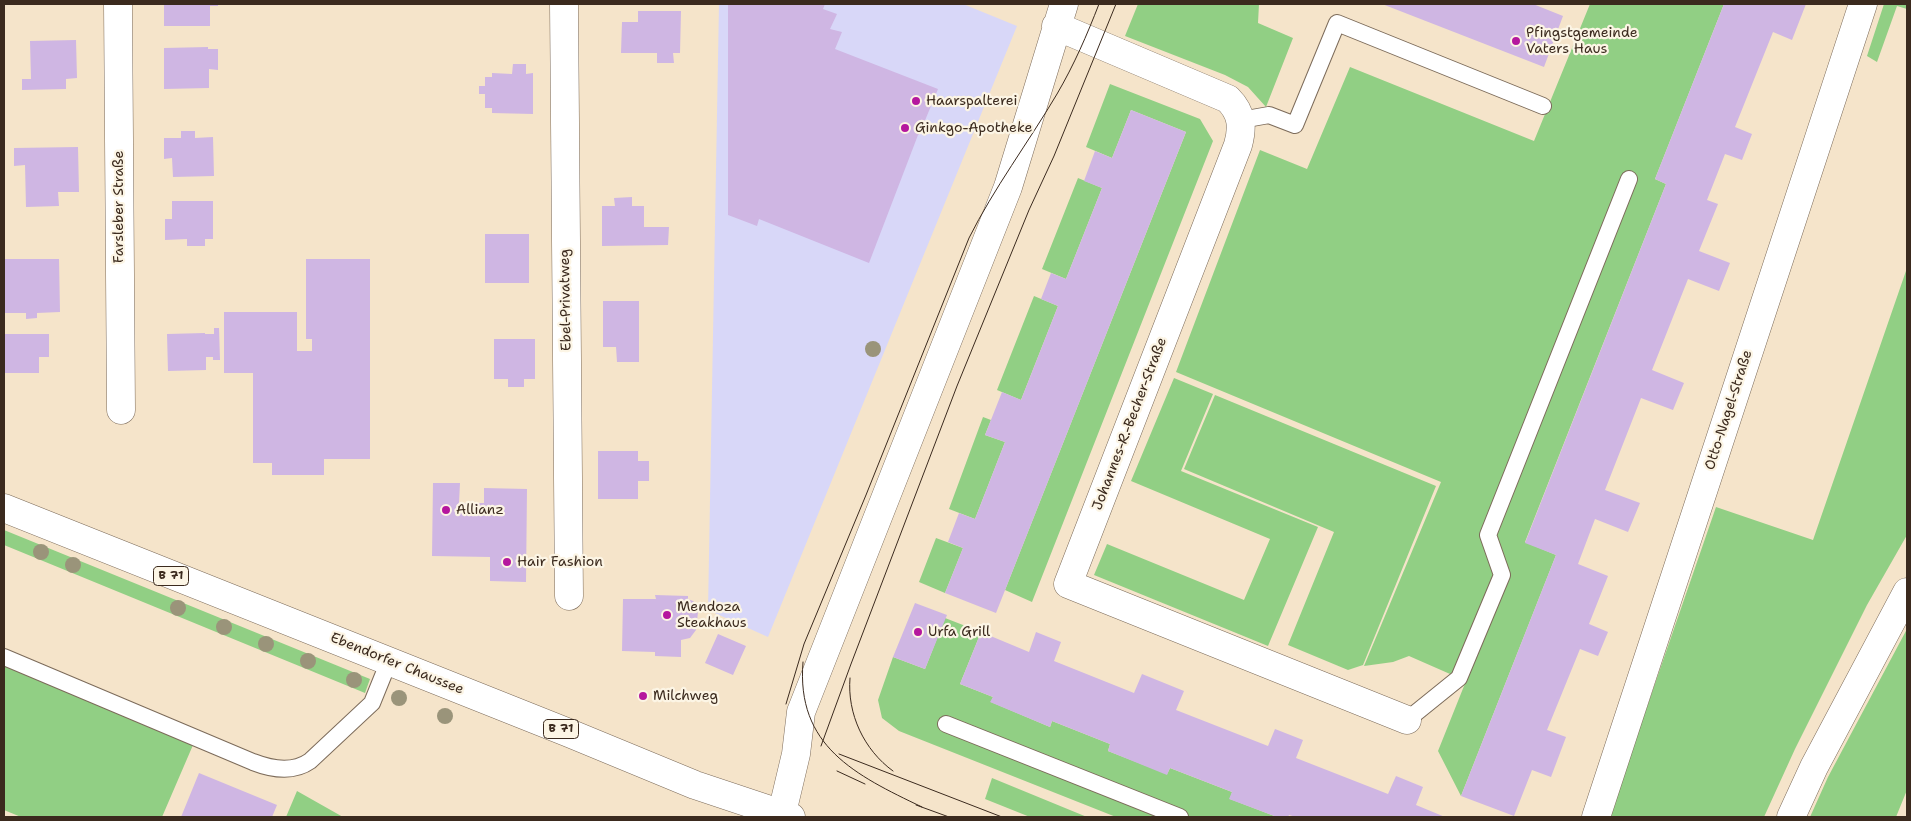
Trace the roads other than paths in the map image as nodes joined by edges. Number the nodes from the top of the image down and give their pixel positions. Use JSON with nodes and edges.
{"nodes":[{"id":1,"x":118,"y":4,"type":"edge"},
{"id":2,"x":564,"y":4,"type":"edge"},
{"id":3,"x":1863,"y":4,"type":"edge"},
{"id":4,"x":1060,"y":15,"type":"edge"},
{"id":5,"x":1543,"y":106,"type":"dead end"},
{"id":6,"x":1241,"y":120,"type":"junction"},
{"id":7,"x":1629,"y":179,"type":"dead end"},
{"id":8,"x":121,"y":410,"type":"dead end"},
{"id":9,"x":4,"y":508,"type":"edge"},
{"id":10,"x":1907,"y":592,"type":"edge"},
{"id":11,"x":569,"y":596,"type":"dead end"},
{"id":12,"x":4,"y":657,"type":"edge"},
{"id":13,"x":389,"y":661,"type":"junction"},
{"id":14,"x":1407,"y":720,"type":"joint"},
{"id":15,"x":946,"y":724,"type":"dead end"},
{"id":16,"x":785,"y":816,"type":"edge"},
{"id":17,"x":1180,"y":817,"type":"edge"},
{"id":18,"x":1596,"y":817,"type":"edge"},
{"id":19,"x":1791,"y":817,"type":"edge"}],
"edges":[{"from":1,"to":8,"type":"main road","name":"Farsleber Straße"},
{"from":2,"to":11,"type":"main road","name":"Ebel-Privatweg"},
{"from":3,"to":18,"type":"main road","name":"Otto-Nagel-Straße"},
{"from":4,"to":6,"type":"main road"},
{"from":4,"to":16,"type":"main road"},
{"from":5,"to":6,"type":"lane"},
{"from":6,"to":14,"type":"main road","name":"Johannes-R.-Becher-Straße"},
{"from":7,"to":14,"type":"lane"},
{"from":9,"to":13,"type":"main road","name":"Ebendorfer Chaussee","number":"B 71"},
{"from":10,"to":19,"type":"main road"},
{"from":12,"to":13,"type":"lane"},
{"from":13,"to":16,"type":"main road","name":"Ebendorfer Chaussee","number":"B 71"},
{"from":15,"to":17,"type":"lane"}]}
